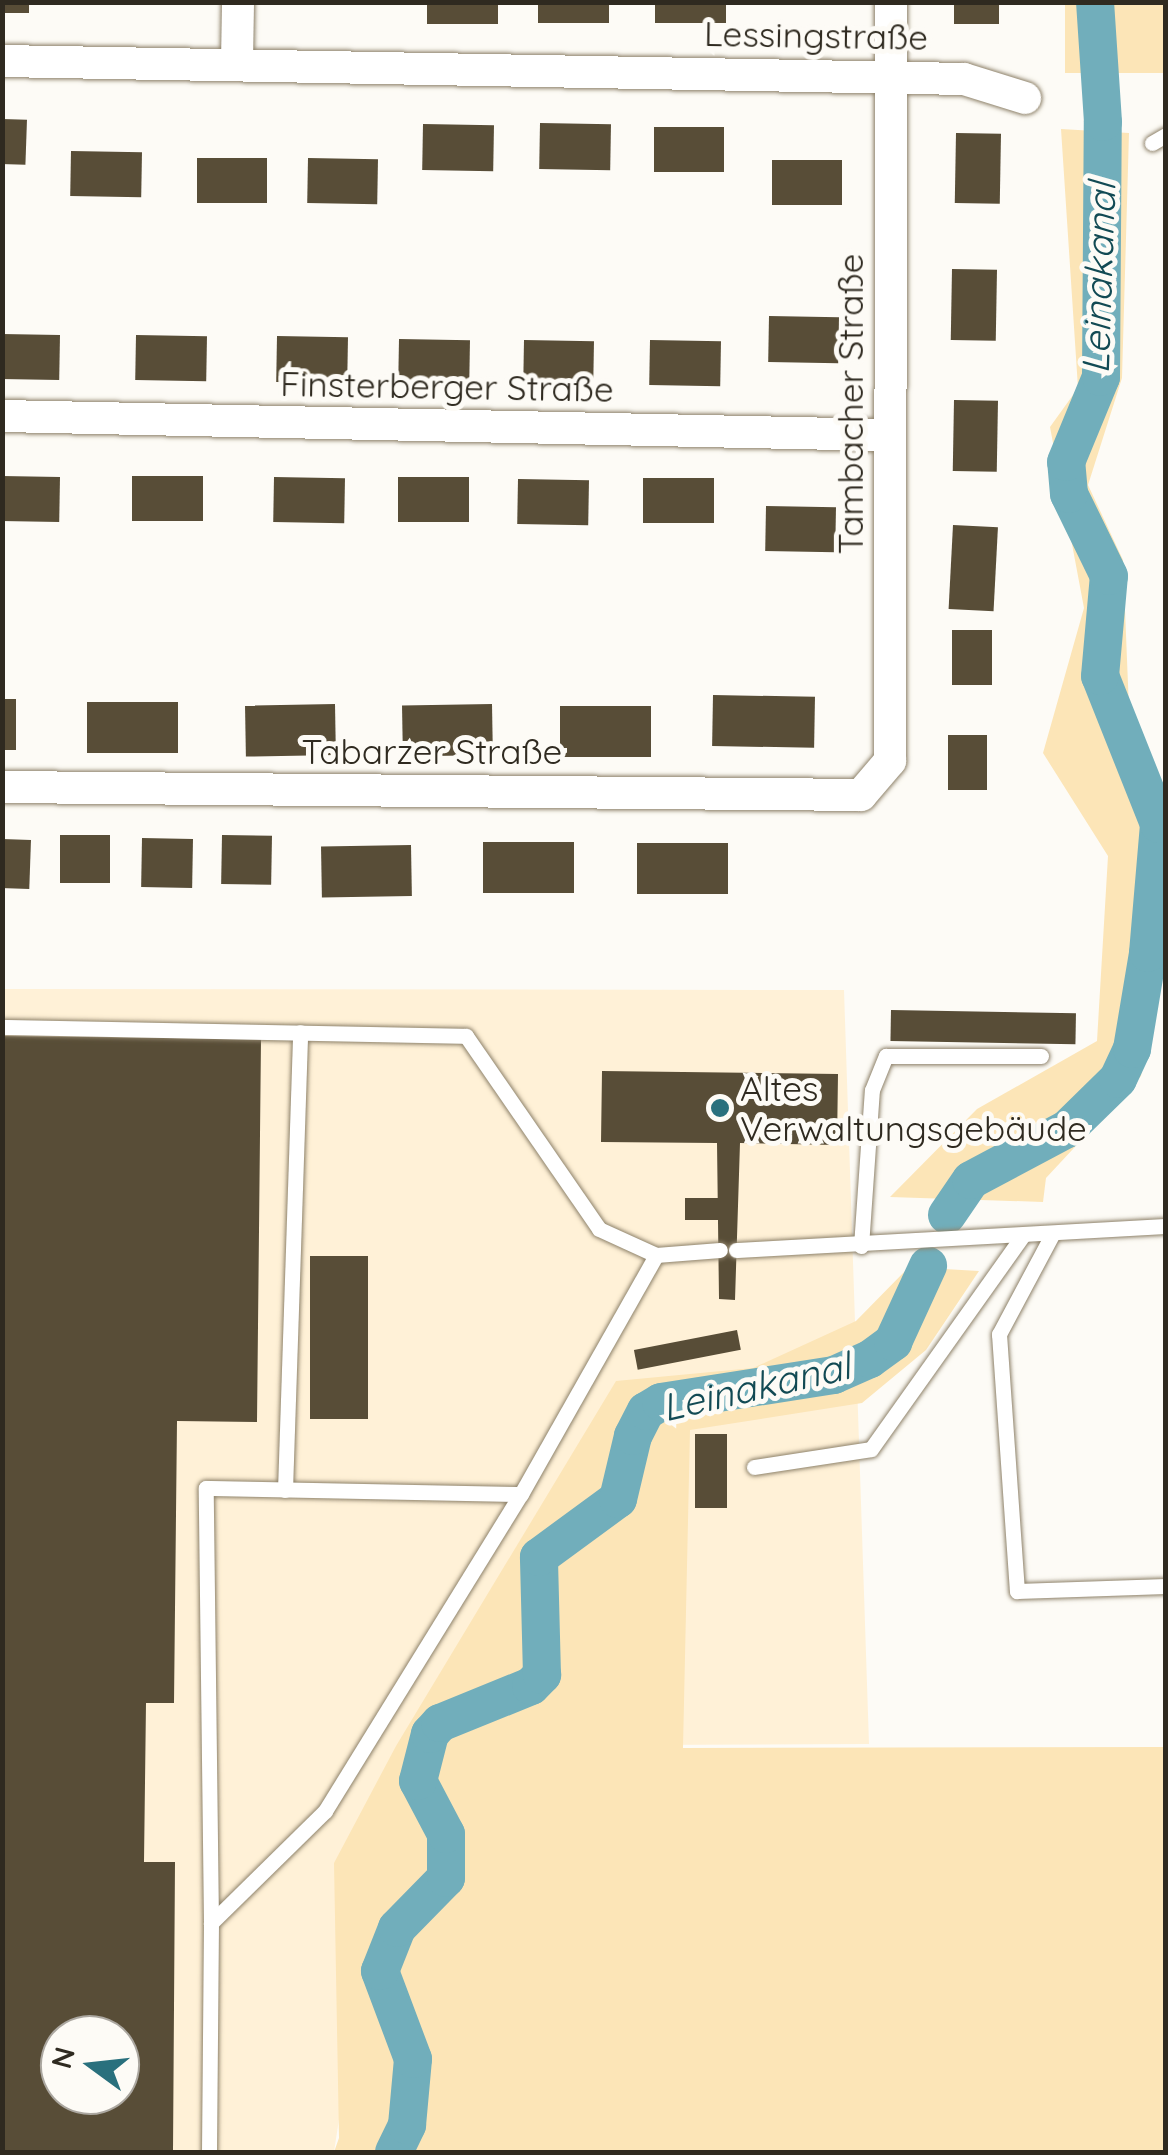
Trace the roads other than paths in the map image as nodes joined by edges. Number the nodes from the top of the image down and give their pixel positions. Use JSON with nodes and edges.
{"nodes":[{"id":1,"x":238,"y":2,"type":"edge"},
{"id":2,"x":891,"y":2,"type":"edge"},
{"id":3,"x":2,"y":61,"type":"edge"},
{"id":4,"x":237,"y":61,"type":"junction"},
{"id":5,"x":890,"y":77,"type":"junction"},
{"id":6,"x":1025,"y":98,"type":"dead end"},
{"id":7,"x":2,"y":416,"type":"edge"},
{"id":8,"x":890,"y":435,"type":"junction"},
{"id":9,"x":2,"y":787,"type":"edge"},
{"id":10,"x":861,"y":794,"type":"joint"},
{"id":11,"x":2,"y":1027,"type":"edge"},
{"id":12,"x":300,"y":1032,"type":"junction"},
{"id":13,"x":1042,"y":1056,"type":"dead end"},
{"id":14,"x":1166,"y":1226,"type":"edge"},
{"id":15,"x":1054,"y":1233,"type":"junction"},
{"id":16,"x":1022,"y":1235,"type":"junction"},
{"id":17,"x":861,"y":1246,"type":"junction"},
{"id":18,"x":656,"y":1255,"type":"junction"},
{"id":19,"x":754,"y":1467,"type":"dead end"},
{"id":20,"x":285,"y":1490,"type":"junction"},
{"id":21,"x":521,"y":1494,"type":"junction"},
{"id":22,"x":1166,"y":1586,"type":"edge"},
{"id":23,"x":210,"y":1923,"type":"junction"},
{"id":24,"x":209,"y":2152,"type":"edge"}],
"edges":[{"from":1,"to":4,"type":"street"},
{"from":2,"to":5,"type":"street","name":"Tambacher Straße"},
{"from":3,"to":4,"type":"street","name":"Lessingstraße"},
{"from":4,"to":5,"type":"street","name":"Lessingstraße"},
{"from":5,"to":6,"type":"street","name":"Lessingstraße"},
{"from":5,"to":8,"type":"street","name":"Tambacher Straße"},
{"from":7,"to":8,"type":"street","name":"Finsterberger Straße"},
{"from":8,"to":10,"type":"street","name":"Tambacher Straße"},
{"from":9,"to":10,"type":"street","name":"Tabarzer Straße"},
{"from":11,"to":12,"type":"lane"},
{"from":12,"to":18,"type":"lane"},
{"from":12,"to":20,"type":"lane"},
{"from":13,"to":17,"type":"lane"},
{"from":14,"to":15,"type":"lane"},
{"from":15,"to":16,"type":"lane"},
{"from":15,"to":22,"type":"lane"},
{"from":16,"to":17,"type":"lane"},
{"from":16,"to":19,"type":"lane"},
{"from":17,"to":18,"type":"lane"},
{"from":18,"to":21,"type":"lane"},
{"from":20,"to":21,"type":"lane"},
{"from":20,"to":23,"type":"lane"},
{"from":21,"to":23,"type":"lane"},
{"from":23,"to":24,"type":"lane"}]}
